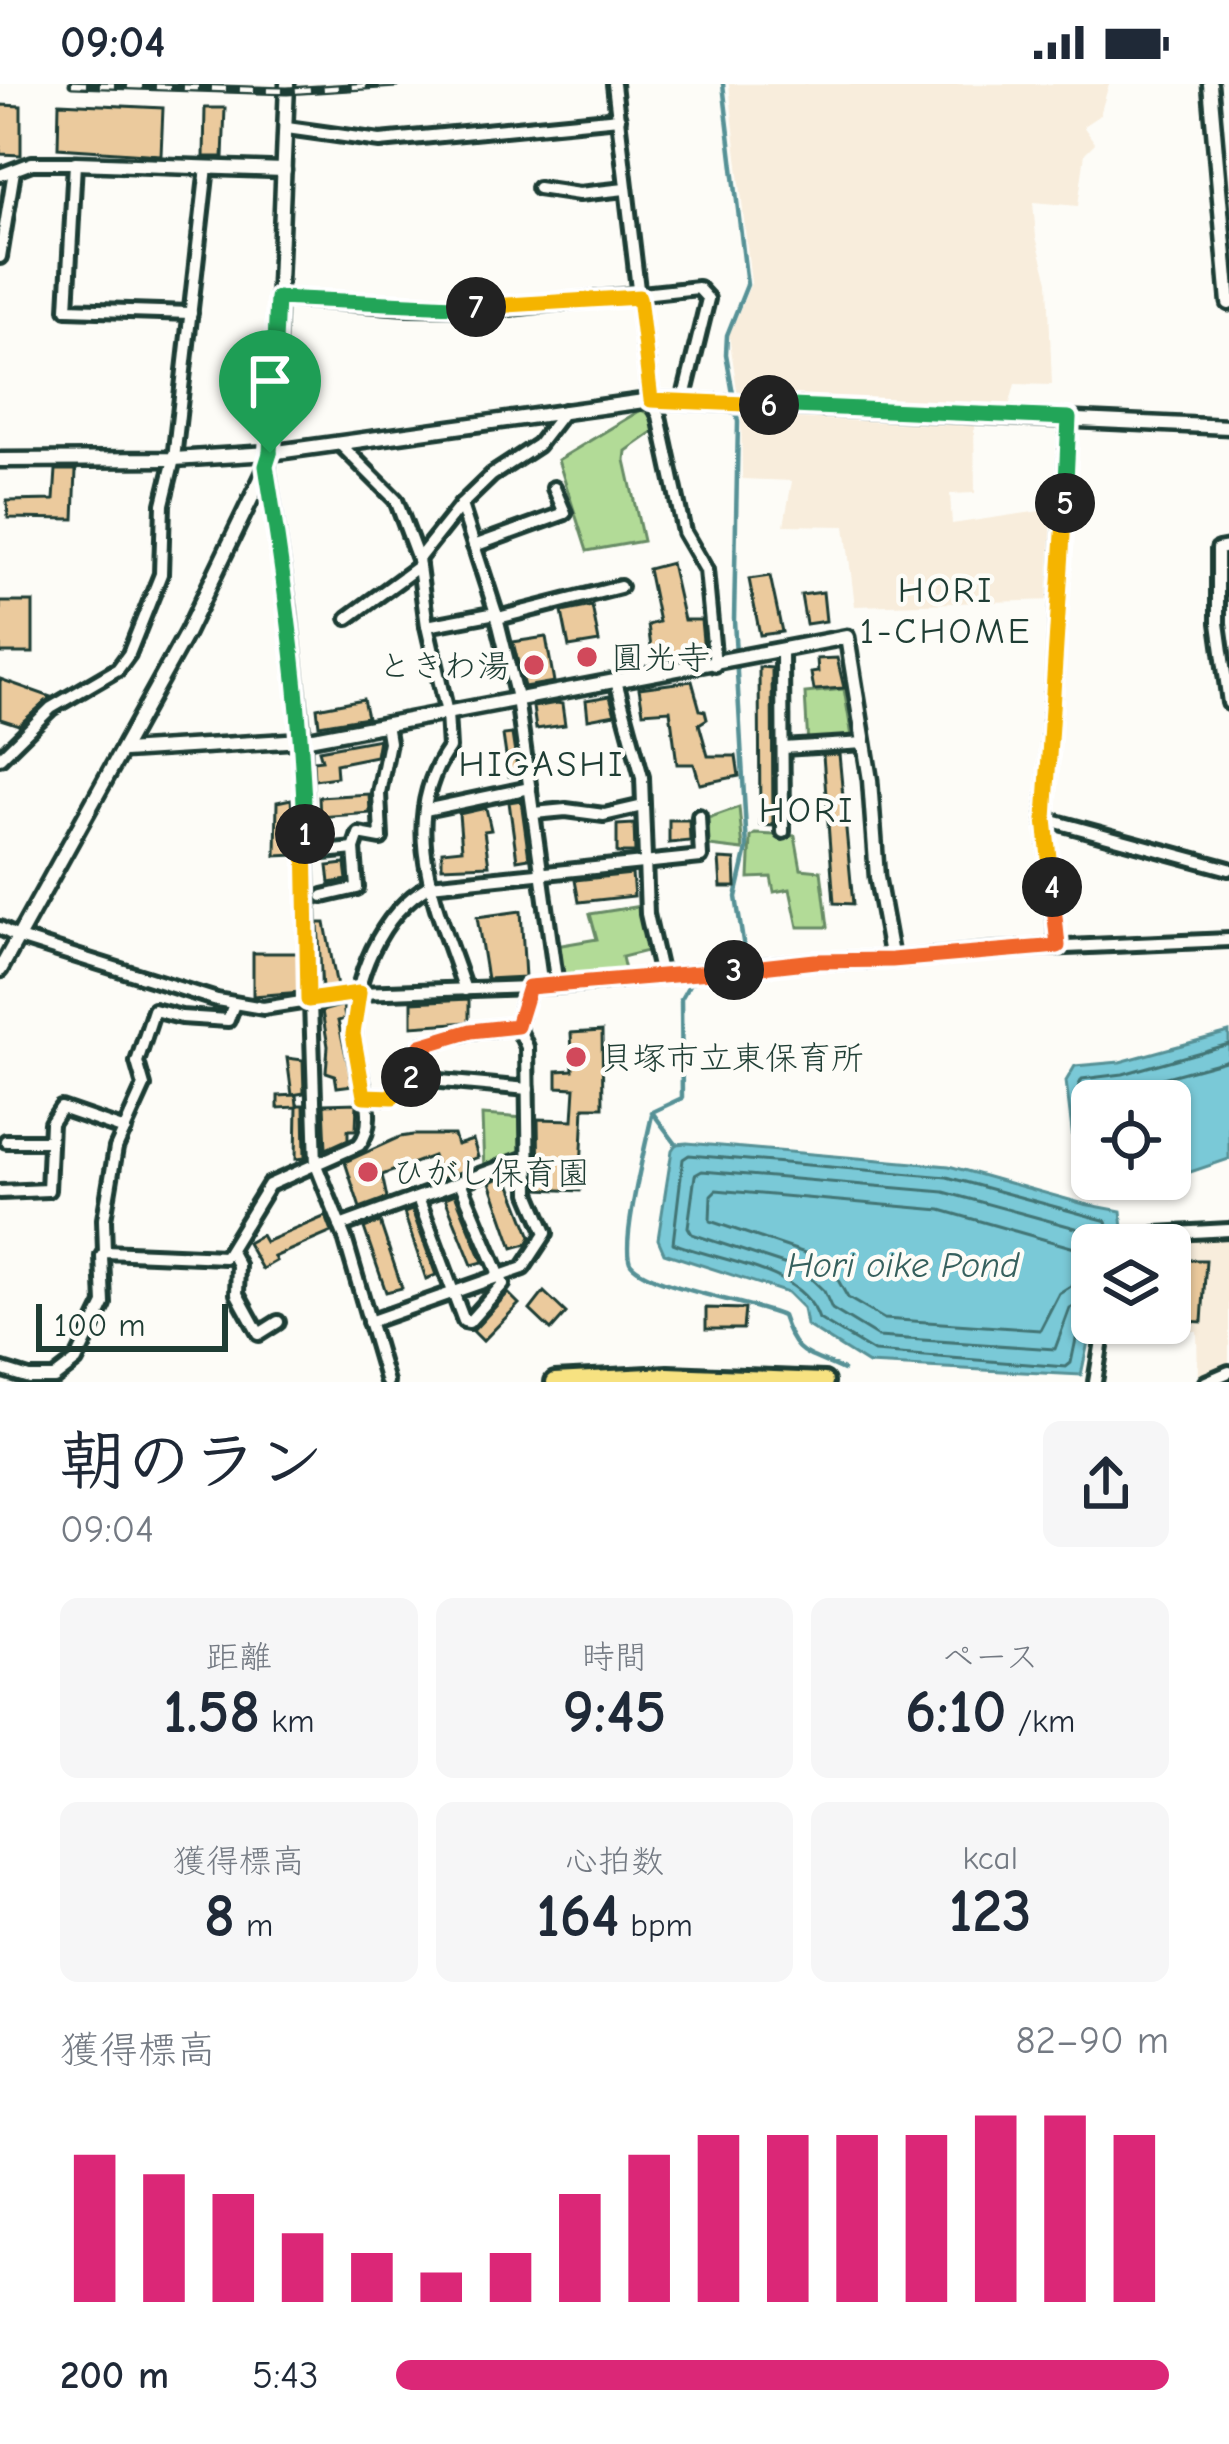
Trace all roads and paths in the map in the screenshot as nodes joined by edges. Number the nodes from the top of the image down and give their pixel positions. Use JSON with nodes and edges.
{"nodes":[{"id":1,"x":287,"y":84,"type":"edge"},
{"id":2,"x":614,"y":84,"type":"edge"},
{"id":3,"x":1210,"y":84,"type":"edge"},
{"id":4,"x":1229,"y":107,"type":"edge"},
{"id":5,"x":1212,"y":109,"type":"junction"},
{"id":6,"x":619,"y":118,"type":"junction"},
{"id":7,"x":287,"y":128,"type":"junction"},
{"id":8,"x":75,"y":163,"type":"junction"},
{"id":9,"x":207,"y":167,"type":"junction"},
{"id":10,"x":284,"y":170,"type":"junction"},
{"id":11,"x":7,"y":173,"type":"edge"},
{"id":12,"x":538,"y":188,"type":"dead end"},
{"id":13,"x":625,"y":189,"type":"junction"},
{"id":14,"x":1227,"y":240,"type":"edge"},
{"id":15,"x":0,"y":256,"type":"edge"},
{"id":16,"x":639,"y":297,"type":"junction"},
{"id":17,"x":277,"y":298,"type":"junction"},
{"id":18,"x":1229,"y":302,"type":"edge"},
{"id":19,"x":191,"y":313,"type":"junction"},
{"id":20,"x":651,"y":400,"type":"junction"},
{"id":21,"x":683,"y":401,"type":"junction"},
{"id":22,"x":564,"y":411,"type":"junction"},
{"id":23,"x":1069,"y":418,"type":"junction"},
{"id":24,"x":1229,"y":427,"type":"edge"},
{"id":25,"x":339,"y":443,"type":"junction"},
{"id":26,"x":174,"y":459,"type":"junction"},
{"id":27,"x":268,"y":459,"type":"junction"},
{"id":28,"x":0,"y":460,"type":"edge"},
{"id":29,"x":554,"y":488,"type":"dead end"},
{"id":30,"x":461,"y":506,"type":"junction"},
{"id":31,"x":474,"y":546,"type":"junction"},
{"id":32,"x":1229,"y":548,"type":"edge"},
{"id":33,"x":419,"y":563,"type":"junction"},
{"id":34,"x":620,"y":587,"type":"dead end"},
{"id":35,"x":497,"y":615,"type":"junction"},
{"id":36,"x":348,"y":618,"type":"dead end"},
{"id":37,"x":427,"y":626,"type":"junction"},
{"id":38,"x":782,"y":651,"type":"junction"},
{"id":39,"x":715,"y":665,"type":"junction"},
{"id":40,"x":616,"y":681,"type":"junction"},
{"id":41,"x":517,"y":698,"type":"junction"},
{"id":42,"x":1229,"y":703,"type":"edge"},
{"id":43,"x":447,"y":713,"type":"junction"},
{"id":44,"x":386,"y":724,"type":"junction"},
{"id":45,"x":303,"y":740,"type":"junction"},
{"id":46,"x":864,"y":743,"type":"junction"},
{"id":47,"x":782,"y":748,"type":"junction"},
{"id":48,"x":124,"y":751,"type":"junction"},
{"id":49,"x":0,"y":758,"type":"edge"},
{"id":50,"x":530,"y":788,"type":"junction"},
{"id":51,"x":644,"y":806,"type":"junction"},
{"id":52,"x":425,"y":810,"type":"junction"},
{"id":53,"x":534,"y":813,"type":"junction"},
{"id":54,"x":699,"y":816,"type":"dead end"},
{"id":55,"x":1045,"y":819,"type":"junction"},
{"id":56,"x":783,"y":832,"type":"dead end"},
{"id":57,"x":354,"y":849,"type":"junction"},
{"id":58,"x":324,"y":851,"type":"dead end"},
{"id":59,"x":645,"y":863,"type":"junction"},
{"id":60,"x":1229,"y":869,"type":"edge"},
{"id":61,"x":543,"y":874,"type":"junction"},
{"id":62,"x":430,"y":885,"type":"junction"},
{"id":63,"x":323,"y":896,"type":"dead end"},
{"id":64,"x":0,"y":928,"type":"edge"},
{"id":65,"x":19,"y":938,"type":"junction"},
{"id":66,"x":1229,"y":940,"type":"edge"},
{"id":67,"x":1058,"y":946,"type":"junction"},
{"id":68,"x":892,"y":960,"type":"junction"},
{"id":69,"x":0,"y":970,"type":"edge"},
{"id":70,"x":661,"y":976,"type":"junction"},
{"id":71,"x":557,"y":986,"type":"junction"},
{"id":72,"x":529,"y":987,"type":"junction"},
{"id":73,"x":465,"y":990,"type":"junction"},
{"id":74,"x":359,"y":993,"type":"junction"},
{"id":75,"x":308,"y":1000,"type":"junction"},
{"id":76,"x":234,"y":1004,"type":"junction"},
{"id":77,"x":517,"y":1026,"type":"junction"},
{"id":78,"x":419,"y":1077,"type":"junction"},
{"id":79,"x":528,"y":1089,"type":"junction"},
{"id":80,"x":364,"y":1096,"type":"junction"},
{"id":81,"x":125,"y":1130,"type":"junction"},
{"id":82,"x":6,"y":1141,"type":"dead end"},
{"id":83,"x":50,"y":1141,"type":"junction"},
{"id":84,"x":526,"y":1158,"type":"junction"},
{"id":85,"x":316,"y":1165,"type":"junction"},
{"id":86,"x":460,"y":1182,"type":"junction"},
{"id":87,"x":0,"y":1192,"type":"edge"},
{"id":88,"x":418,"y":1198,"type":"junction"},
{"id":89,"x":340,"y":1226,"type":"junction"},
{"id":90,"x":1229,"y":1230,"type":"edge"},
{"id":91,"x":1191,"y":1232,"type":"edge"},
{"id":92,"x":105,"y":1252,"type":"junction"},
{"id":93,"x":231,"y":1252,"type":"junction"},
{"id":94,"x":498,"y":1277,"type":"junction"},
{"id":95,"x":453,"y":1293,"type":"junction"},
{"id":96,"x":278,"y":1322,"type":"dead end"},
{"id":97,"x":369,"y":1322,"type":"junction"},
{"id":98,"x":1101,"y":1344,"type":"edge"},
{"id":99,"x":0,"y":1369,"type":"edge"},
{"id":100,"x":1229,"y":1372,"type":"edge"},
{"id":101,"x":387,"y":1382,"type":"edge"},
{"id":102,"x":555,"y":1382,"type":"edge"},
{"id":103,"x":824,"y":1382,"type":"edge"},
{"id":104,"x":1095,"y":1382,"type":"edge"},
{"id":105,"x":1205,"y":1382,"type":"edge"}],
"edges":[{"from":1,"to":7,"type":"street"},
{"from":2,"to":6,"type":"street"},
{"from":3,"to":5,"type":"street"},
{"from":4,"to":5,"type":"street"},
{"from":5,"to":14,"type":"street"},
{"from":6,"to":7,"type":"street"},
{"from":6,"to":13,"type":"street"},
{"from":7,"to":10,"type":"street"},
{"from":8,"to":9,"type":"street"},
{"from":8,"to":11,"type":"street"},
{"from":8,"to":19,"type":"street"},
{"from":9,"to":10,"type":"street"},
{"from":9,"to":19,"type":"street"},
{"from":10,"to":17,"type":"street"},
{"from":11,"to":15,"type":"street"},
{"from":12,"to":13,"type":"street"},
{"from":13,"to":16,"type":"street"},
{"from":14,"to":18,"type":"street"},
{"from":16,"to":17,"type":"street"},
{"from":16,"to":20,"type":"street"},
{"from":16,"to":21,"type":"street"},
{"from":17,"to":27,"type":"street"},
{"from":19,"to":26,"type":"street"},
{"from":20,"to":21,"type":"street"},
{"from":20,"to":22,"type":"street"},
{"from":20,"to":39,"type":"street"},
{"from":21,"to":23,"type":"street"},
{"from":22,"to":25,"type":"street"},
{"from":22,"to":30,"type":"street"},
{"from":23,"to":24,"type":"street"},
{"from":23,"to":55,"type":"street"},
{"from":25,"to":27,"type":"street"},
{"from":25,"to":33,"type":"street"},
{"from":26,"to":27,"type":"street"},
{"from":26,"to":28,"type":"street"},
{"from":26,"to":49,"type":"street"},
{"from":27,"to":45,"type":"street"},
{"from":27,"to":48,"type":"street"},
{"from":29,"to":31,"type":"street"},
{"from":30,"to":31,"type":"street"},
{"from":30,"to":33,"type":"street"},
{"from":31,"to":35,"type":"street"},
{"from":32,"to":42,"type":"street"},
{"from":33,"to":36,"type":"street"},
{"from":33,"to":37,"type":"street"},
{"from":34,"to":35,"type":"street"},
{"from":35,"to":37,"type":"street"},
{"from":35,"to":41,"type":"street"},
{"from":37,"to":43,"type":"street"},
{"from":38,"to":39,"type":"street"},
{"from":38,"to":46,"type":"street"},
{"from":38,"to":47,"type":"street"},
{"from":39,"to":40,"type":"street"},
{"from":40,"to":41,"type":"street"},
{"from":40,"to":51,"type":"street"},
{"from":41,"to":43,"type":"street"},
{"from":41,"to":50,"type":"street"},
{"from":43,"to":44,"type":"street"},
{"from":43,"to":52,"type":"street"},
{"from":44,"to":45,"type":"street"},
{"from":44,"to":57,"type":"street"},
{"from":45,"to":48,"type":"street"},
{"from":45,"to":75,"type":"street"},
{"from":46,"to":47,"type":"street"},
{"from":46,"to":68,"type":"street"},
{"from":47,"to":56,"type":"street"},
{"from":48,"to":65,"type":"street"},
{"from":50,"to":52,"type":"street"},
{"from":50,"to":53,"type":"street"},
{"from":51,"to":53,"type":"street"},
{"from":51,"to":59,"type":"street"},
{"from":52,"to":62,"type":"street"},
{"from":53,"to":61,"type":"street"},
{"from":54,"to":59,"type":"street"},
{"from":55,"to":60,"type":"street"},
{"from":55,"to":67,"type":"street"},
{"from":57,"to":58,"type":"street"},
{"from":57,"to":63,"type":"street"},
{"from":59,"to":61,"type":"street"},
{"from":59,"to":70,"type":"street"},
{"from":61,"to":62,"type":"street"},
{"from":61,"to":71,"type":"street"},
{"from":62,"to":73,"type":"street"},
{"from":62,"to":74,"type":"street"},
{"from":64,"to":65,"type":"street"},
{"from":65,"to":69,"type":"street"},
{"from":65,"to":76,"type":"street"},
{"from":66,"to":67,"type":"street"},
{"from":67,"to":68,"type":"street"},
{"from":68,"to":70,"type":"street"},
{"from":70,"to":71,"type":"street"},
{"from":71,"to":72,"type":"street"},
{"from":72,"to":73,"type":"street"},
{"from":72,"to":77,"type":"street"},
{"from":73,"to":74,"type":"street"},
{"from":74,"to":75,"type":"street"},
{"from":74,"to":80,"type":"street"},
{"from":75,"to":76,"type":"street"},
{"from":75,"to":85,"type":"street"},
{"from":76,"to":81,"type":"street"},
{"from":77,"to":78,"type":"street"},
{"from":77,"to":79,"type":"street"},
{"from":78,"to":79,"type":"street"},
{"from":78,"to":80,"type":"street"},
{"from":79,"to":84,"type":"street"},
{"from":80,"to":85,"type":"street"},
{"from":81,"to":83,"type":"street"},
{"from":81,"to":92,"type":"street"},
{"from":82,"to":83,"type":"street"},
{"from":83,"to":87,"type":"street"},
{"from":84,"to":86,"type":"street"},
{"from":84,"to":94,"type":"street"},
{"from":85,"to":89,"type":"street"},
{"from":85,"to":93,"type":"street"},
{"from":86,"to":88,"type":"street"},
{"from":86,"to":94,"type":"street"},
{"from":88,"to":89,"type":"street"},
{"from":88,"to":95,"type":"street"},
{"from":89,"to":97,"type":"street"},
{"from":90,"to":91,"type":"street"},
{"from":92,"to":93,"type":"street"},
{"from":92,"to":99,"type":"street"},
{"from":93,"to":96,"type":"street"},
{"from":94,"to":95,"type":"street"},
{"from":94,"to":95,"type":"street"},
{"from":95,"to":97,"type":"street"},
{"from":97,"to":101,"type":"street"},
{"from":98,"to":104,"type":"street"},
{"from":100,"to":105,"type":"street"},
{"from":102,"to":103,"type":"highway"}]}
